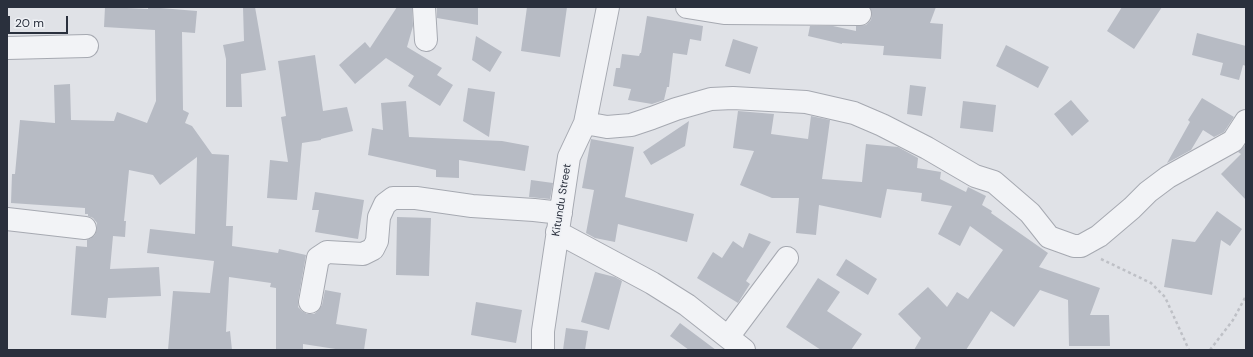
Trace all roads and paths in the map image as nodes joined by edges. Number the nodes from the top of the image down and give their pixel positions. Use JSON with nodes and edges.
{"nodes":[{"id":1,"x":424,"y":7,"type":"edge"},
{"id":2,"x":608,"y":7,"type":"edge"},
{"id":3,"x":687,"y":7,"type":"edge"},
{"id":4,"x":860,"y":14,"type":"dead end"},
{"id":5,"x":426,"y":40,"type":"dead end"},
{"id":6,"x":87,"y":46,"type":"dead end"},
{"id":7,"x":7,"y":48,"type":"edge"},
{"id":8,"x":1246,"y":120,"type":"edge"},
{"id":9,"x":585,"y":123,"type":"junction"},
{"id":10,"x":7,"y":219,"type":"edge"},
{"id":11,"x":559,"y":223,"type":"junction"},
{"id":12,"x":85,"y":228,"type":"dead end"},
{"id":13,"x":1081,"y":246,"type":"junction"},
{"id":14,"x":787,"y":258,"type":"dead end"},
{"id":15,"x":1246,"y":296,"type":"edge"},
{"id":16,"x":310,"y":302,"type":"dead end"},
{"id":17,"x":736,"y":344,"type":"edge"},
{"id":18,"x":543,"y":350,"type":"edge"},
{"id":19,"x":1189,"y":350,"type":"edge"},
{"id":20,"x":1210,"y":350,"type":"edge"}],
"edges":[{"from":1,"to":5,"type":"street"},
{"from":2,"to":9,"type":"street","name":"Kitundu Street"},
{"from":3,"to":4,"type":"street"},
{"from":6,"to":7,"type":"street"},
{"from":8,"to":13,"type":"street"},
{"from":9,"to":11,"type":"street","name":"Kitundu Street"},
{"from":9,"to":13,"type":"street"},
{"from":10,"to":12,"type":"street"},
{"from":11,"to":16,"type":"street"},
{"from":11,"to":17,"type":"street"},
{"from":11,"to":18,"type":"street","name":"Kitundu Street"},
{"from":13,"to":19,"type":"path"},
{"from":14,"to":17,"type":"street"},
{"from":15,"to":20,"type":"path"}]}
